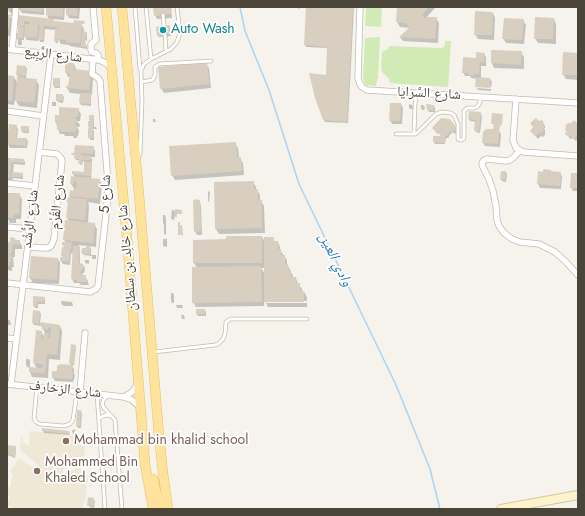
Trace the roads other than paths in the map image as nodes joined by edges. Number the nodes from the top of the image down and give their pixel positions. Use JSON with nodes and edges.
{"nodes":[{"id":1,"x":16,"y":7,"type":"edge"},
{"id":2,"x":93,"y":7,"type":"edge"},
{"id":3,"x":106,"y":7,"type":"edge"},
{"id":4,"x":122,"y":7,"type":"edge"},
{"id":5,"x":134,"y":7,"type":"edge"},
{"id":6,"x":146,"y":7,"type":"edge"},
{"id":7,"x":177,"y":7,"type":"edge"},
{"id":8,"x":360,"y":7,"type":"edge"},
{"id":9,"x":163,"y":15,"type":"dead end"},
{"id":10,"x":164,"y":26,"type":"dead end"},
{"id":11,"x":165,"y":35,"type":"dead end"},
{"id":12,"x":110,"y":48,"type":"junction"},
{"id":13,"x":10,"y":50,"type":"edge"},
{"id":14,"x":166,"y":51,"type":"junction"},
{"id":15,"x":50,"y":55,"type":"junction"},
{"id":16,"x":151,"y":59,"type":"junction"},
{"id":17,"x":96,"y":60,"type":"junction"},
{"id":18,"x":211,"y":60,"type":"dead end"},
{"id":19,"x":112,"y":69,"type":"junction"},
{"id":20,"x":141,"y":71,"type":"junction"},
{"id":21,"x":142,"y":82,"type":"junction"},
{"id":22,"x":416,"y":93,"type":"junction"},
{"id":23,"x":480,"y":96,"type":"junction"},
{"id":24,"x":516,"y":99,"type":"junction"},
{"id":25,"x":578,"y":103,"type":"edge"},
{"id":26,"x":7,"y":112,"type":"edge"},
{"id":27,"x":43,"y":116,"type":"junction"},
{"id":28,"x":396,"y":134,"type":"dead end"},
{"id":29,"x":414,"y":134,"type":"junction"},
{"id":30,"x":520,"y":150,"type":"junction"},
{"id":31,"x":39,"y":152,"type":"junction"},
{"id":32,"x":578,"y":156,"type":"edge"},
{"id":33,"x":7,"y":183,"type":"edge"},
{"id":34,"x":138,"y":183,"type":"junction"},
{"id":35,"x":35,"y":186,"type":"junction"},
{"id":36,"x":7,"y":227,"type":"edge"},
{"id":37,"x":30,"y":229,"type":"junction"},
{"id":38,"x":28,"y":247,"type":"junction"},
{"id":39,"x":578,"y":276,"type":"edge"},
{"id":40,"x":7,"y":284,"type":"edge"},
{"id":41,"x":23,"y":285,"type":"junction"},
{"id":42,"x":307,"y":319,"type":"dead end"},
{"id":43,"x":85,"y":333,"type":"dead end"},
{"id":44,"x":7,"y":338,"type":"edge"},
{"id":45,"x":17,"y":339,"type":"junction"},
{"id":46,"x":152,"y":352,"type":"junction"},
{"id":47,"x":138,"y":380,"type":"junction"},
{"id":48,"x":9,"y":384,"type":"edge"},
{"id":49,"x":37,"y":387,"type":"junction"},
{"id":50,"x":78,"y":392,"type":"junction"},
{"id":51,"x":97,"y":394,"type":"junction"},
{"id":52,"x":112,"y":395,"type":"junction"},
{"id":53,"x":124,"y":397,"type":"junction"},
{"id":54,"x":141,"y":409,"type":"junction"},
{"id":55,"x":113,"y":417,"type":"junction"},
{"id":56,"x":99,"y":418,"type":"junction"},
{"id":57,"x":145,"y":464,"type":"junction"},
{"id":58,"x":578,"y":495,"type":"edge"},
{"id":59,"x":167,"y":504,"type":"edge"},
{"id":60,"x":152,"y":507,"type":"edge"},
{"id":61,"x":105,"y":509,"type":"edge"},
{"id":62,"x":122,"y":509,"type":"edge"},
{"id":63,"x":160,"y":509,"type":"edge"},
{"id":64,"x":172,"y":509,"type":"edge"},
{"id":65,"x":502,"y":509,"type":"edge"}],
"edges":[{"from":1,"to":13,"type":"street"},
{"from":2,"to":17,"type":"street","name":"شارع 5"},
{"from":3,"to":12,"type":"main road","name":"شارع خالِد بن سلطان"},
{"from":4,"to":34,"type":"main road","name":"شارع خالِد بن سلطان"},
{"from":5,"to":20,"type":"lane"},
{"from":6,"to":16,"type":"lane"},
{"from":7,"to":14,"type":"lane"},
{"from":8,"to":22,"type":"street","name":"شارع السَّرايا"},
{"from":9,"to":10,"type":"lane"},
{"from":11,"to":14,"type":"lane"},
{"from":12,"to":17,"type":"street","name":"شارع الرَّبِيع"},
{"from":12,"to":19,"type":"main road","name":"شارع خالِد بن سلطان"},
{"from":13,"to":15,"type":"street","name":"شارع الرَّبِيع"},
{"from":14,"to":16,"type":"lane"},
{"from":15,"to":17,"type":"street","name":"شارع الرَّبِيع"},
{"from":15,"to":27,"type":"street","name":"شارع الرُّشْد"},
{"from":16,"to":20,"type":"lane"},
{"from":17,"to":19,"type":"street","name":"شارع الرَّبِيع"},
{"from":17,"to":41,"type":"street","name":"شارع 5"},
{"from":18,"to":21,"type":"lane"},
{"from":19,"to":47,"type":"main road","name":"شارع خالِد بن سلطان"},
{"from":20,"to":21,"type":"lane"},
{"from":21,"to":34,"type":"lane"},
{"from":22,"to":23,"type":"street","name":"شارع السَّرايا"},
{"from":22,"to":29,"type":"lane"},
{"from":23,"to":24,"type":"street","name":"شارع السَّرايا"},
{"from":23,"to":29,"type":"lane"},
{"from":24,"to":25,"type":"street","name":"شارع السَّرايا"},
{"from":24,"to":30,"type":"street"},
{"from":26,"to":27,"type":"street"},
{"from":27,"to":31,"type":"street","name":"شارع الرُّشْد"},
{"from":28,"to":29,"type":"lane"},
{"from":30,"to":32,"type":"street"},
{"from":30,"to":39,"type":"street"},
{"from":31,"to":35,"type":"street","name":"شارع الرُّشْد"},
{"from":31,"to":38,"type":"street","name":"شارع القُرْم"},
{"from":33,"to":35,"type":"street"},
{"from":34,"to":46,"type":"main road","name":"شارع خالِد بن سلطان"},
{"from":35,"to":37,"type":"street","name":"شارع الرُّشْد"},
{"from":36,"to":37,"type":"street"},
{"from":37,"to":38,"type":"street","name":"شارع الرُّشْد"},
{"from":38,"to":41,"type":"street","name":"شارع الرُّشْد"},
{"from":40,"to":41,"type":"street","name":"شارع 5"},
{"from":41,"to":45,"type":"street","name":"شارع الرُّشْد"},
{"from":42,"to":46,"type":"lane"},
{"from":43,"to":50,"type":"street"},
{"from":44,"to":45,"type":"street"},
{"from":45,"to":48,"type":"street","name":"شارع الرُّشْد"},
{"from":46,"to":59,"type":"main road","name":"شارع خالِد بن سلطان"},
{"from":47,"to":53,"type":"street"},
{"from":47,"to":54,"type":"main road","name":"شارع خالِد بن سلطان"},
{"from":48,"to":49,"type":"street","name":"شارع الزخارف"},
{"from":49,"to":50,"type":"street","name":"شارع الزخارف"},
{"from":49,"to":50,"type":"lane"},
{"from":50,"to":51,"type":"street","name":"شارع الزخارف"},
{"from":51,"to":52,"type":"street","name":"شارع الزخارف"},
{"from":51,"to":56,"type":"lane"},
{"from":52,"to":53,"type":"street","name":"شارع الزخارف"},
{"from":52,"to":55,"type":"lane"},
{"from":53,"to":54,"type":"street","name":"شارع الزخارف"},
{"from":54,"to":57,"type":"main road","name":"شارع خالِد بن سلطان"},
{"from":55,"to":56,"type":"lane"},
{"from":55,"to":62,"type":"lane"},
{"from":56,"to":61,"type":"lane"},
{"from":57,"to":60,"type":"main road","name":"شارع خالِد بن سلطان"},
{"from":57,"to":63,"type":"main road"},
{"from":58,"to":65,"type":"main road"},
{"from":59,"to":64,"type":"main road"}]}
